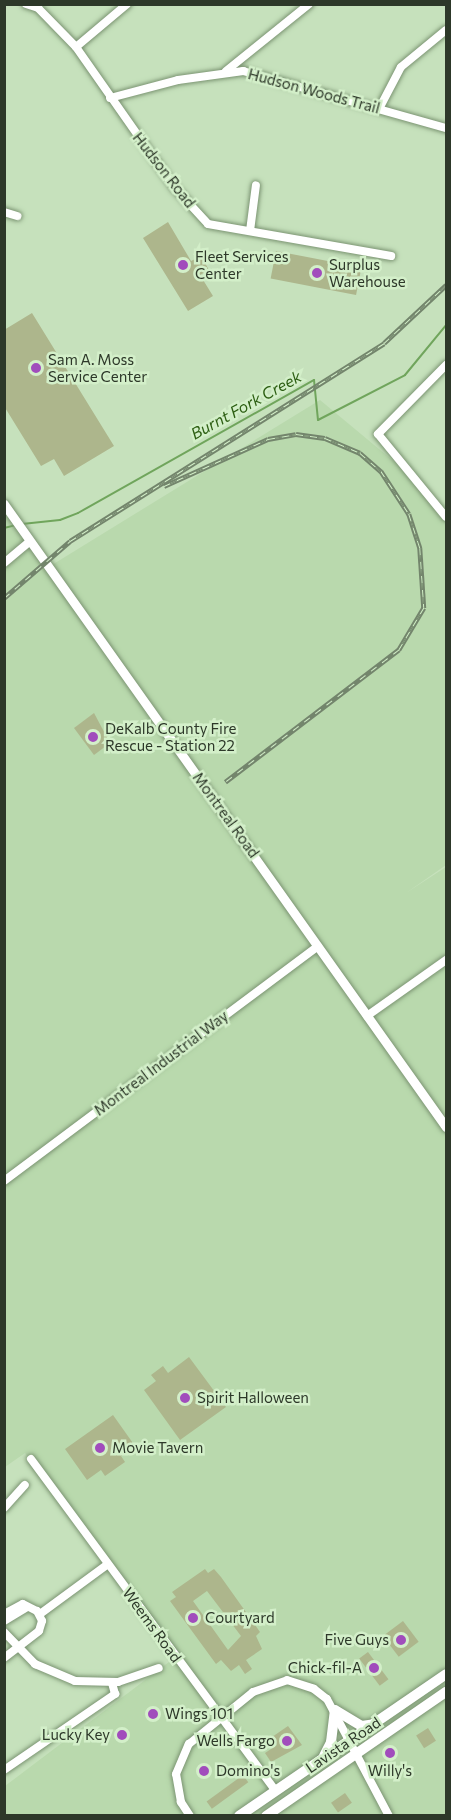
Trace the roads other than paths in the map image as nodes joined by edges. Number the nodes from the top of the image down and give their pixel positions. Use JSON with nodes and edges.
{"nodes":[{"id":1,"x":26,"y":4,"type":"edge"},
{"id":2,"x":127,"y":4,"type":"edge"},
{"id":3,"x":309,"y":4,"type":"edge"},
{"id":4,"x":447,"y":30,"type":"edge"},
{"id":5,"x":76,"y":47,"type":"junction"},
{"id":6,"x":226,"y":72,"type":"junction"},
{"id":7,"x":110,"y":98,"type":"junction"},
{"id":8,"x":379,"y":109,"type":"junction"},
{"id":9,"x":446,"y":128,"type":"edge"},
{"id":10,"x":256,"y":185,"type":"dead end"},
{"id":11,"x":4,"y":212,"type":"edge"},
{"id":12,"x":17,"y":216,"type":"dead end"},
{"id":13,"x":250,"y":231,"type":"junction"},
{"id":14,"x":391,"y":256,"type":"dead end"},
{"id":15,"x":447,"y":365,"type":"edge"},
{"id":16,"x":4,"y":504,"type":"edge"},
{"id":17,"x":447,"y":517,"type":"edge"},
{"id":18,"x":30,"y":541,"type":"junction"},
{"id":19,"x":4,"y":563,"type":"edge"},
{"id":20,"x":318,"y":946,"type":"junction"},
{"id":21,"x":447,"y":960,"type":"edge"},
{"id":22,"x":367,"y":1016,"type":"junction"},
{"id":23,"x":447,"y":1127,"type":"edge"},
{"id":24,"x":4,"y":1181,"type":"edge"},
{"id":25,"x":31,"y":1459,"type":"dead end"},
{"id":26,"x":24,"y":1485,"type":"dead end"},
{"id":27,"x":4,"y":1508,"type":"edge"},
{"id":28,"x":108,"y":1564,"type":"junction"},
{"id":29,"x":28,"y":1607,"type":"junction"},
{"id":30,"x":4,"y":1614,"type":"edge"},
{"id":31,"x":40,"y":1614,"type":"junction"},
{"id":32,"x":4,"y":1621,"type":"edge"},
{"id":33,"x":4,"y":1632,"type":"edge"},
{"id":34,"x":18,"y":1648,"type":"junction"},
{"id":35,"x":4,"y":1658,"type":"edge"},
{"id":36,"x":159,"y":1668,"type":"dead end"},
{"id":37,"x":447,"y":1674,"type":"edge"},
{"id":38,"x":112,"y":1683,"type":"junction"},
{"id":39,"x":447,"y":1692,"type":"edge"},
{"id":40,"x":335,"y":1710,"type":"junction"},
{"id":41,"x":220,"y":1716,"type":"junction"},
{"id":42,"x":374,"y":1724,"type":"junction"},
{"id":43,"x":349,"y":1741,"type":"junction"},
{"id":44,"x":356,"y":1755,"type":"junction"},
{"id":45,"x":322,"y":1759,"type":"junction"},
{"id":46,"x":4,"y":1770,"type":"edge"},
{"id":47,"x":275,"y":1790,"type":"junction"},
{"id":48,"x":190,"y":1815,"type":"edge"},
{"id":49,"x":239,"y":1815,"type":"edge"},
{"id":50,"x":266,"y":1815,"type":"edge"},
{"id":51,"x":389,"y":1815,"type":"edge"}],
"edges":[{"from":1,"to":5,"type":"street","name":"Hudson Road"},
{"from":2,"to":5,"type":"street"},
{"from":3,"to":6,"type":"street"},
{"from":4,"to":8,"type":"street"},
{"from":5,"to":7,"type":"street","name":"Hudson Road"},
{"from":6,"to":7,"type":"street","name":"Hudson Woods Trail"},
{"from":6,"to":8,"type":"street","name":"Hudson Woods Trail"},
{"from":7,"to":13,"type":"street","name":"Hudson Road"},
{"from":8,"to":9,"type":"street","name":"Hudson Woods Trail"},
{"from":10,"to":13,"type":"street"},
{"from":11,"to":12,"type":"street"},
{"from":13,"to":14,"type":"street","name":"Hudson Road"},
{"from":15,"to":17,"type":"street"},
{"from":16,"to":18,"type":"street","name":"Montreal Road"},
{"from":18,"to":19,"type":"street"},
{"from":18,"to":20,"type":"street","name":"Montreal Road"},
{"from":20,"to":22,"type":"street","name":"Montreal Road"},
{"from":20,"to":24,"type":"street","name":"Montreal Industrial Way"},
{"from":21,"to":22,"type":"street"},
{"from":22,"to":23,"type":"street","name":"Montreal Road"},
{"from":25,"to":28,"type":"street","name":"Weems Road"},
{"from":26,"to":27,"type":"street"},
{"from":28,"to":31,"type":"street"},
{"from":28,"to":41,"type":"street","name":"Weems Road"},
{"from":29,"to":30,"type":"street"},
{"from":29,"to":31,"type":"street"},
{"from":29,"to":32,"type":"street"},
{"from":31,"to":34,"type":"street"},
{"from":33,"to":34,"type":"street"},
{"from":34,"to":35,"type":"street"},
{"from":34,"to":38,"type":"street"},
{"from":36,"to":38,"type":"street"},
{"from":37,"to":42,"type":"main road","name":"Lavista Road"},
{"from":38,"to":46,"type":"street"},
{"from":39,"to":44,"type":"main road","name":"Lavista Road"},
{"from":40,"to":41,"type":"street"},
{"from":40,"to":42,"type":"main road"},
{"from":40,"to":43,"type":"street"},
{"from":40,"to":45,"type":"main road"},
{"from":41,"to":47,"type":"street","name":"Weems Road"},
{"from":41,"to":48,"type":"street"},
{"from":42,"to":43,"type":"main road","name":"Lavista Road"},
{"from":43,"to":44,"type":"street"},
{"from":43,"to":45,"type":"main road","name":"Lavista Road"},
{"from":44,"to":50,"type":"main road","name":"Lavista Road"},
{"from":44,"to":51,"type":"street"},
{"from":45,"to":47,"type":"main road","name":"Lavista Road"},
{"from":47,"to":49,"type":"main road","name":"Lavista Road"}]}
